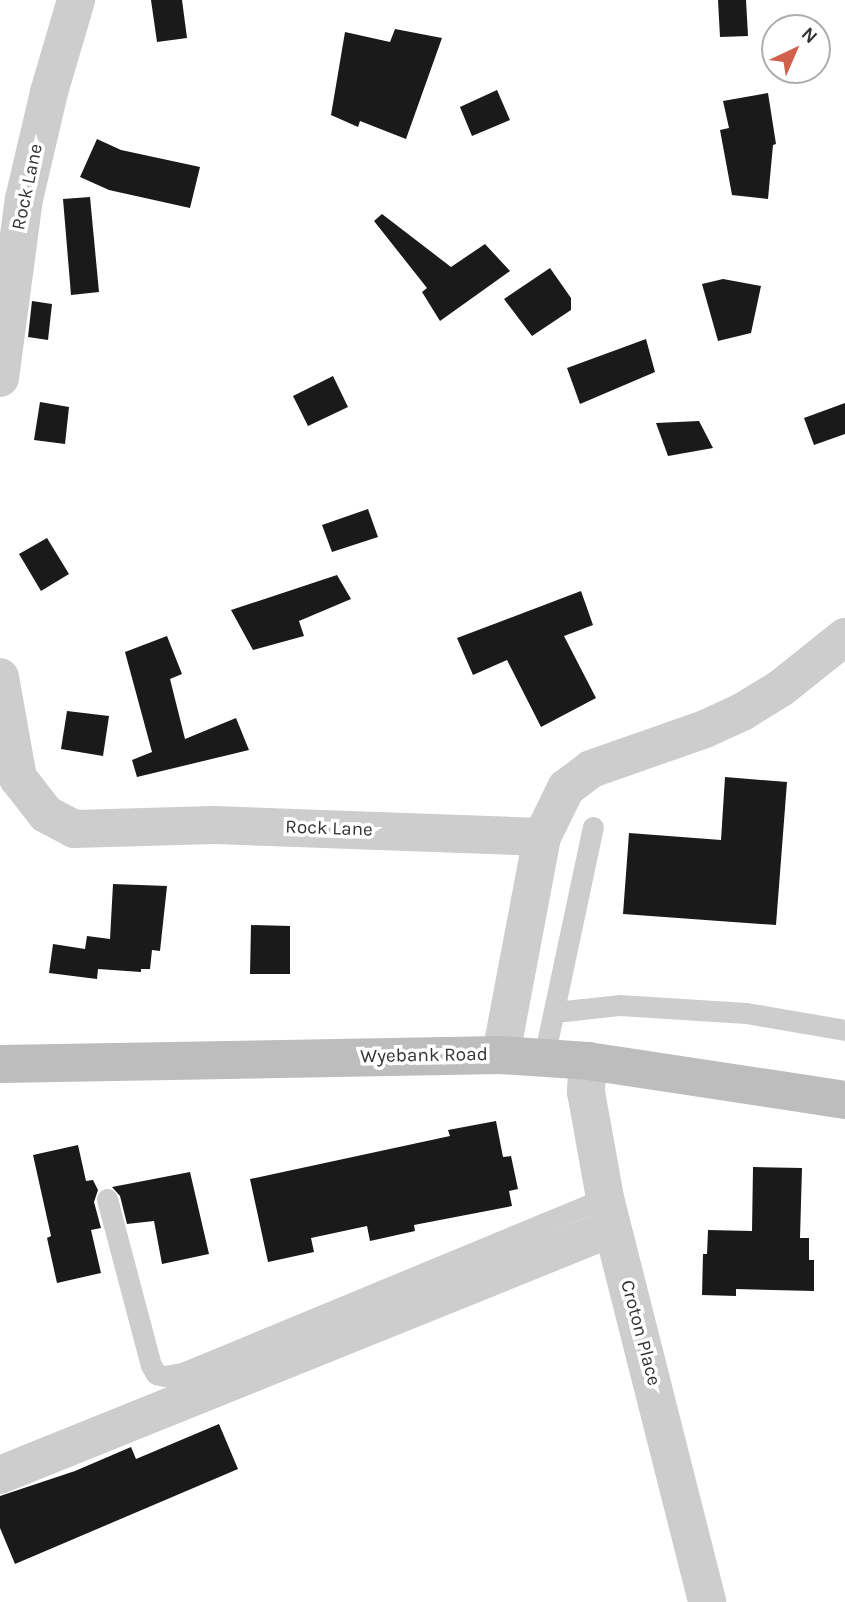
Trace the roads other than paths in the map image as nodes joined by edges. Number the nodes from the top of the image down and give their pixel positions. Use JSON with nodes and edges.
{"nodes":[{"id":1,"x":76,"y":0,"type":"edge"},
{"id":2,"x":0,"y":166,"type":"edge"},
{"id":3,"x":24,"y":199,"type":"junction"},
{"id":4,"x":0,"y":378,"type":"edge"},
{"id":5,"x":845,"y":637,"type":"edge"},
{"id":6,"x":0,"y":677,"type":"edge"},
{"id":7,"x":593,"y":827,"type":"dead end"},
{"id":8,"x":542,"y":837,"type":"junction"},
{"id":9,"x":555,"y":1012,"type":"junction"},
{"id":10,"x":845,"y":1030,"type":"edge"},
{"id":11,"x":501,"y":1055,"type":"junction"},
{"id":12,"x":544,"y":1058,"type":"junction"},
{"id":13,"x":588,"y":1061,"type":"junction"},
{"id":14,"x":0,"y":1064,"type":"edge"},
{"id":15,"x":845,"y":1100,"type":"edge"},
{"id":16,"x":107,"y":1199,"type":"dead end"},
{"id":17,"x":609,"y":1212,"type":"junction"},
{"id":18,"x":0,"y":1475,"type":"edge"},
{"id":19,"x":707,"y":1602,"type":"edge"}],
"edges":[{"from":1,"to":3,"type":"street","name":"Rock Lane"},
{"from":2,"to":3,"type":"street"},
{"from":3,"to":4,"type":"street","name":"Rock Lane"},
{"from":5,"to":8,"type":"street"},
{"from":6,"to":8,"type":"street","name":"Rock Lane"},
{"from":7,"to":9,"type":"lane"},
{"from":8,"to":11,"type":"street"},
{"from":9,"to":10,"type":"lane"},
{"from":9,"to":12,"type":"lane"},
{"from":11,"to":12,"type":"street","name":"Wyebank Road"},
{"from":11,"to":14,"type":"street","name":"Wyebank Road"},
{"from":12,"to":13,"type":"street","name":"Wyebank Road"},
{"from":13,"to":15,"type":"street","name":"Wyebank Road"},
{"from":13,"to":17,"type":"street","name":"Croton Place"},
{"from":16,"to":17,"type":"lane"},
{"from":17,"to":18,"type":"street"},
{"from":17,"to":19,"type":"street","name":"Croton Place"}]}
